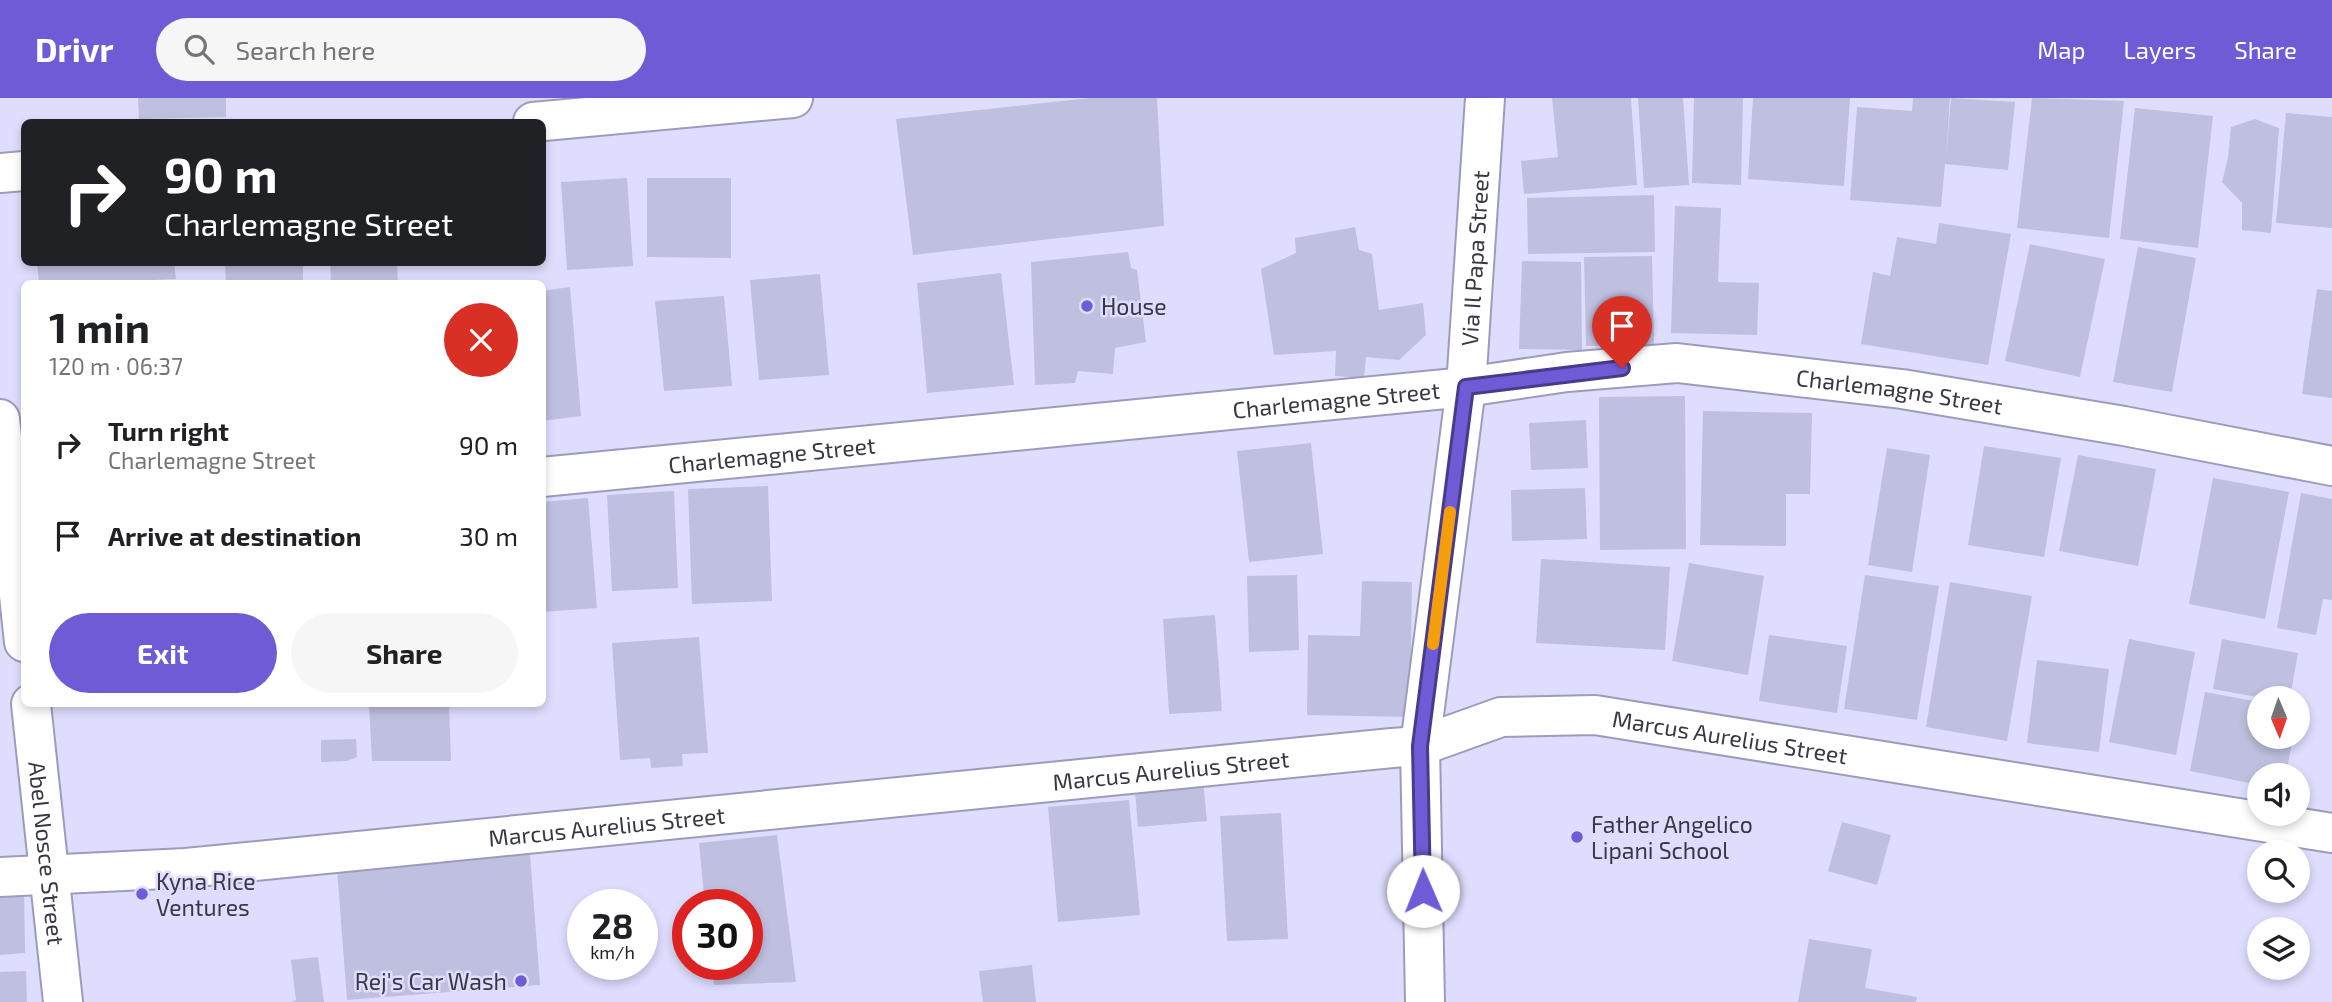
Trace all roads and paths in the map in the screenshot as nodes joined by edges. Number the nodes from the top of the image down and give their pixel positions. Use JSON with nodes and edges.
{"nodes":[{"id":1,"x":793,"y":98,"type":"edge"},
{"id":2,"x":1485,"y":98,"type":"edge"},
{"id":3,"x":546,"y":121,"type":"edge"},
{"id":4,"x":21,"y":171,"type":"edge"},
{"id":5,"x":0,"y":173,"type":"edge"},
{"id":6,"x":1466,"y":387,"type":"junction"},
{"id":7,"x":0,"y":419,"type":"edge"},
{"id":8,"x":2332,"y":466,"type":"edge"},
{"id":9,"x":546,"y":477,"type":"edge"},
{"id":10,"x":12,"y":530,"type":"edge"},
{"id":11,"x":21,"y":614,"type":"edge"},
{"id":12,"x":31,"y":707,"type":"edge"},
{"id":13,"x":1420,"y":746,"type":"junction"},
{"id":14,"x":2332,"y":833,"type":"edge"},
{"id":15,"x":50,"y":874,"type":"junction"},
{"id":16,"x":0,"y":877,"type":"edge"},
{"id":17,"x":63,"y":1002,"type":"edge"},
{"id":18,"x":1425,"y":1002,"type":"edge"}],
"edges":[{"from":1,"to":3,"type":"street"},
{"from":2,"to":6,"type":"street","name":"Via Il Papa Street"},
{"from":4,"to":5,"type":"street"},
{"from":6,"to":8,"type":"street","name":"Charlemagne Street"},
{"from":6,"to":9,"type":"street","name":"Charlemagne Street"},
{"from":6,"to":13,"type":"street","name":"Via Il Papa Street"},
{"from":7,"to":10,"type":"street"},
{"from":10,"to":11,"type":"street"},
{"from":12,"to":15,"type":"street","name":"Abel Nosce Street"},
{"from":13,"to":14,"type":"street","name":"Marcus Aurelius Street"},
{"from":13,"to":15,"type":"street","name":"Marcus Aurelius Street"},
{"from":13,"to":18,"type":"street","name":"Via Il Papa Street"},
{"from":15,"to":16,"type":"street","name":"Marcus Aurelius Street"},
{"from":15,"to":17,"type":"street","name":"Abel Nosce Street"}]}
